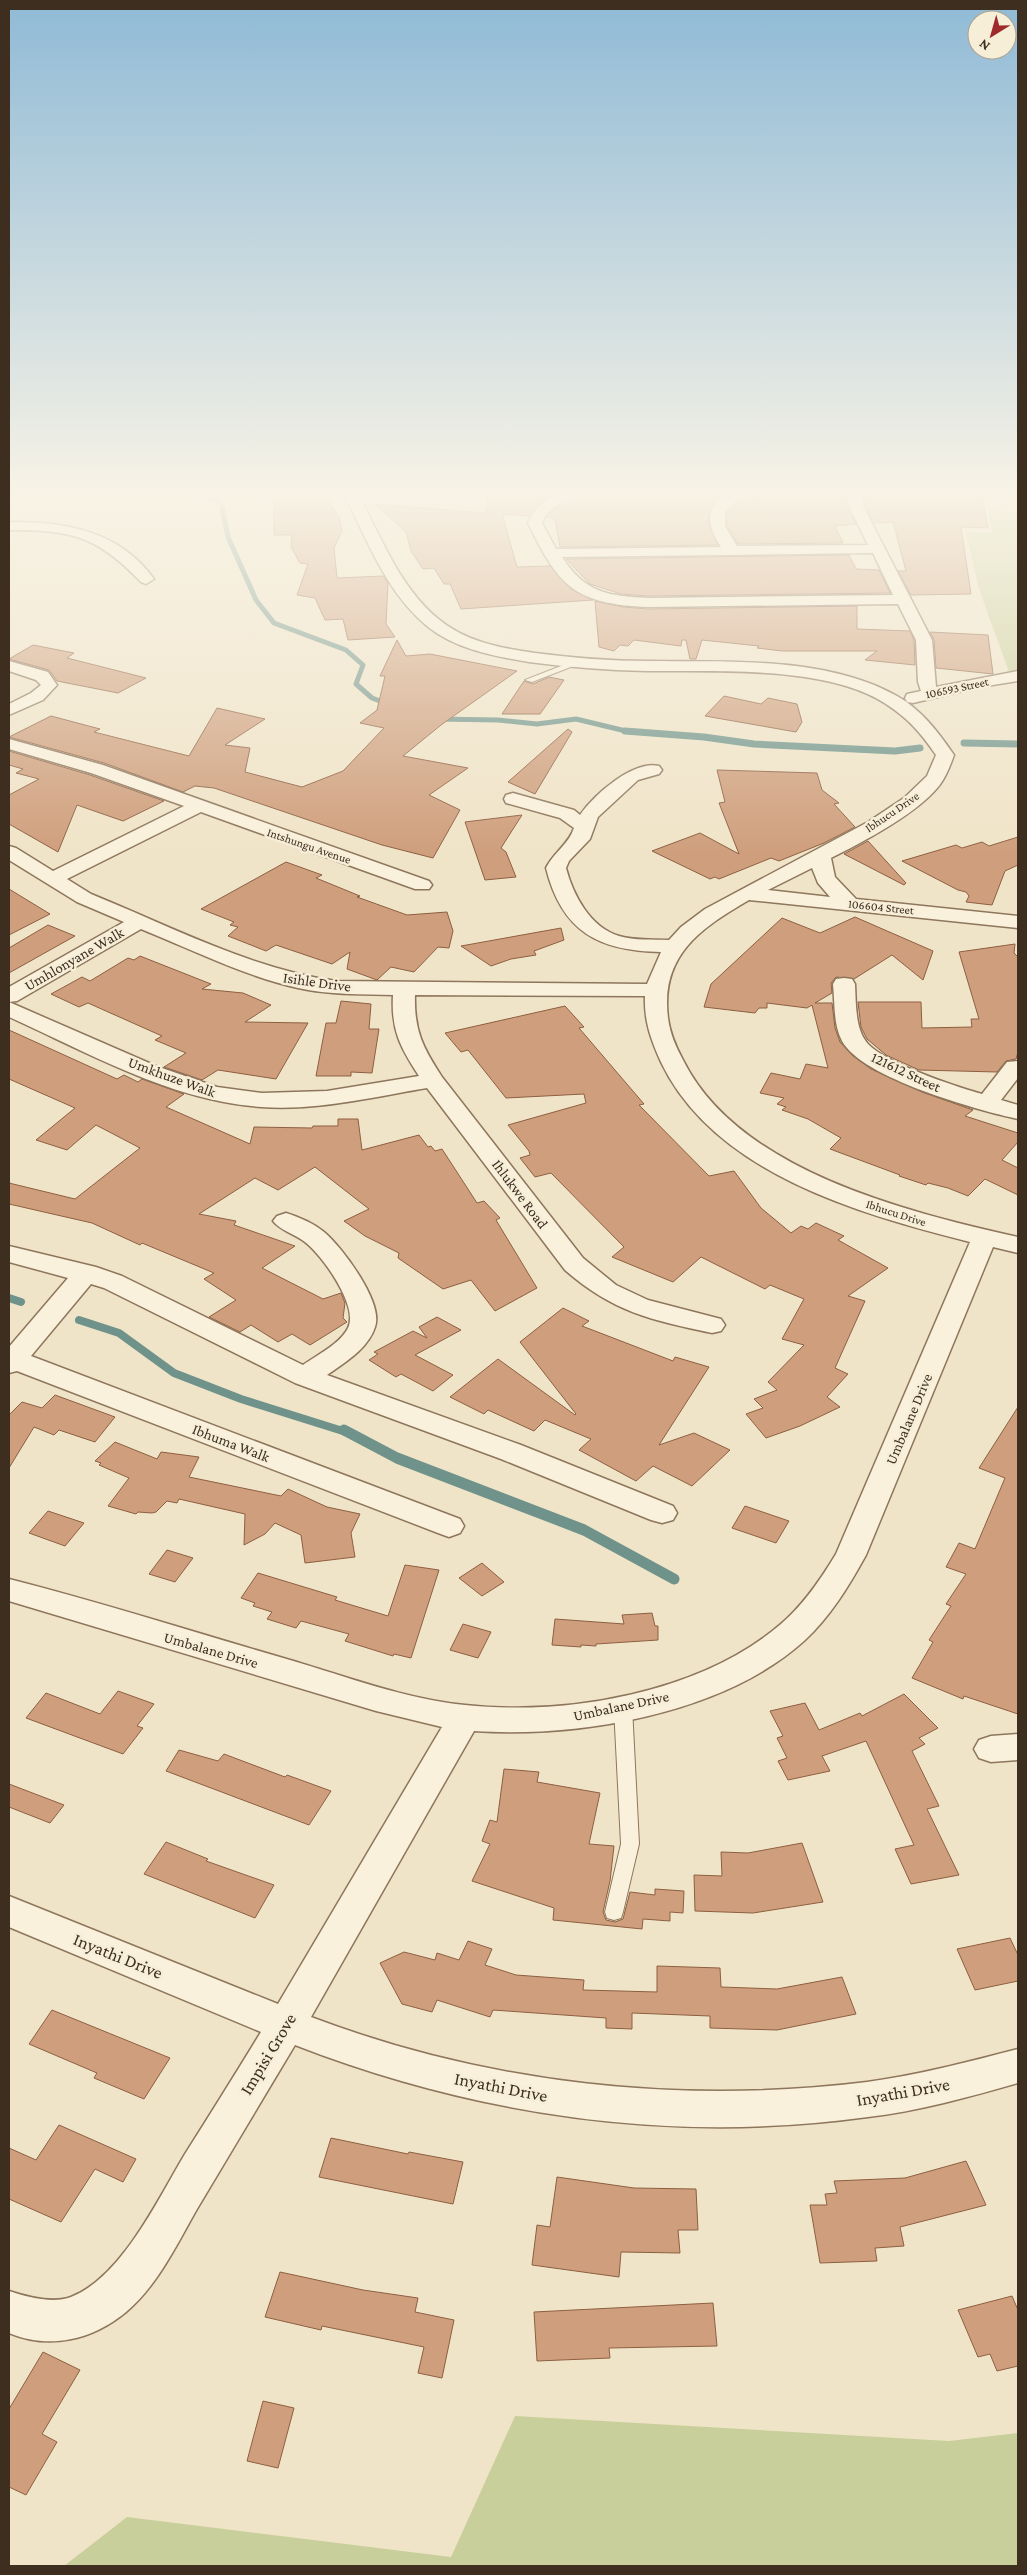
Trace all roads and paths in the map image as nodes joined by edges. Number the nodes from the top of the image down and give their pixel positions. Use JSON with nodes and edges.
{"nodes":[{"id":1,"x":422,"y":612,"type":"edge"},
{"id":2,"x":910,"y":612,"type":"edge"},
{"id":3,"x":577,"y":663,"type":"junction"},
{"id":4,"x":9,"y":666,"type":"edge"},
{"id":5,"x":1018,"y":676,"type":"edge"},
{"id":6,"x":530,"y":680,"type":"dead end"},
{"id":7,"x":930,"y":693,"type":"junction"},
{"id":8,"x":896,"y":702,"type":"junction"},
{"id":9,"x":9,"y":710,"type":"edge"},
{"id":10,"x":9,"y":744,"type":"edge"},
{"id":11,"x":653,"y":770,"type":"dead end"},
{"id":12,"x":513,"y":799,"type":"dead end"},
{"id":13,"x":197,"y":807,"type":"junction"},
{"id":14,"x":584,"y":827,"type":"junction"},
{"id":15,"x":9,"y":852,"type":"edge"},
{"id":16,"x":820,"y":856,"type":"junction"},
{"id":17,"x":52,"y":879,"type":"junction"},
{"id":18,"x":422,"y":885,"type":"dead end"},
{"id":19,"x":744,"y":894,"type":"junction"},
{"id":20,"x":848,"y":903,"type":"junction"},
{"id":21,"x":139,"y":922,"type":"junction"},
{"id":22,"x":1018,"y":922,"type":"edge"},
{"id":23,"x":676,"y":946,"type":"junction"},
{"id":24,"x":844,"y":984,"type":"dead end"},
{"id":25,"x":404,"y":989,"type":"junction"},
{"id":26,"x":655,"y":990,"type":"junction"},
{"id":27,"x":9,"y":996,"type":"edge"},
{"id":28,"x":9,"y":1009,"type":"edge"},
{"id":29,"x":1015,"y":1067,"type":"dead end"},
{"id":30,"x":433,"y":1080,"type":"junction"},
{"id":31,"x":987,"y":1103,"type":"junction"},
{"id":32,"x":1018,"y":1112,"type":"edge"},
{"id":33,"x":286,"y":1221,"type":"dead end"},
{"id":34,"x":984,"y":1238,"type":"junction"},
{"id":35,"x":1018,"y":1245,"type":"edge"},
{"id":36,"x":9,"y":1254,"type":"edge"},
{"id":37,"x":87,"y":1273,"type":"junction"},
{"id":38,"x":712,"y":1325,"type":"dead end"},
{"id":39,"x":10,"y":1361,"type":"edge"},
{"id":40,"x":305,"y":1377,"type":"junction"},
{"id":41,"x":662,"y":1513,"type":"dead end"},
{"id":42,"x":449,"y":1526,"type":"dead end"},
{"id":43,"x":9,"y":1590,"type":"edge"},
{"id":44,"x":623,"y":1707,"type":"junction"},
{"id":45,"x":465,"y":1718,"type":"junction"},
{"id":46,"x":9,"y":1911,"type":"edge"},
{"id":47,"x":614,"y":1912,"type":"dead end"},
{"id":48,"x":286,"y":2025,"type":"junction"},
{"id":49,"x":1018,"y":2066,"type":"edge"},
{"id":50,"x":14,"y":2314,"type":"edge"}],
"edges":[{"from":1,"to":3,"type":"street","name":"Ibhucu Drive"},
{"from":2,"to":7,"type":"street"},
{"from":3,"to":6,"type":"lane"},
{"from":3,"to":8,"type":"street","name":"Ibhucu Drive"},
{"from":4,"to":9,"type":"street"},
{"from":5,"to":7,"type":"street","name":"106593 Street"},
{"from":7,"to":8,"type":"street","name":"106593 Street"},
{"from":8,"to":16,"type":"street","name":"Ibhucu Drive"},
{"from":10,"to":13,"type":"street","name":"Intshungu Avenue"},
{"from":11,"to":14,"type":"street"},
{"from":12,"to":14,"type":"street"},
{"from":13,"to":17,"type":"street"},
{"from":13,"to":18,"type":"street","name":"Intshungu Avenue"},
{"from":14,"to":23,"type":"street"},
{"from":15,"to":17,"type":"street","name":"Isihle Drive"},
{"from":16,"to":19,"type":"street","name":"Ibhucu Drive"},
{"from":16,"to":20,"type":"street"},
{"from":17,"to":21,"type":"street","name":"Isihle Drive"},
{"from":19,"to":20,"type":"street","name":"106604 Street"},
{"from":19,"to":23,"type":"street","name":"Ibhucu Drive"},
{"from":20,"to":22,"type":"street","name":"106604 Street"},
{"from":21,"to":25,"type":"street","name":"Isihle Drive"},
{"from":21,"to":27,"type":"street","name":"Umhlonyane Walk"},
{"from":23,"to":26,"type":"street","name":"Ibhucu Drive"},
{"from":24,"to":31,"type":"street","name":"121612 Street"},
{"from":25,"to":26,"type":"street","name":"Isihle Drive"},
{"from":25,"to":30,"type":"street","name":"Ihlukwe Road"},
{"from":26,"to":34,"type":"street","name":"Ibhucu Drive"},
{"from":28,"to":30,"type":"street","name":"Umkhuze Walk"},
{"from":29,"to":31,"type":"street"},
{"from":30,"to":38,"type":"street","name":"Ihlukwe Road"},
{"from":31,"to":32,"type":"street","name":"121612 Street"},
{"from":33,"to":40,"type":"street"},
{"from":34,"to":35,"type":"street","name":"Ibhucu Drive"},
{"from":34,"to":44,"type":"street","name":"Umbalane Drive"},
{"from":36,"to":37,"type":"street"},
{"from":37,"to":39,"type":"street","name":"Ibhuma Walk"},
{"from":37,"to":40,"type":"street"},
{"from":39,"to":42,"type":"street","name":"Ibhuma Walk"},
{"from":40,"to":41,"type":"street"},
{"from":43,"to":45,"type":"street","name":"Umbalane Drive"},
{"from":44,"to":45,"type":"street","name":"Umbalane Drive"},
{"from":44,"to":47,"type":"lane"},
{"from":45,"to":48,"type":"street","name":"Impisi Grove"},
{"from":46,"to":48,"type":"street","name":"Inyathi Drive"},
{"from":48,"to":49,"type":"street","name":"Inyathi Drive"},
{"from":48,"to":50,"type":"street","name":"Impisi Grove"}]}
